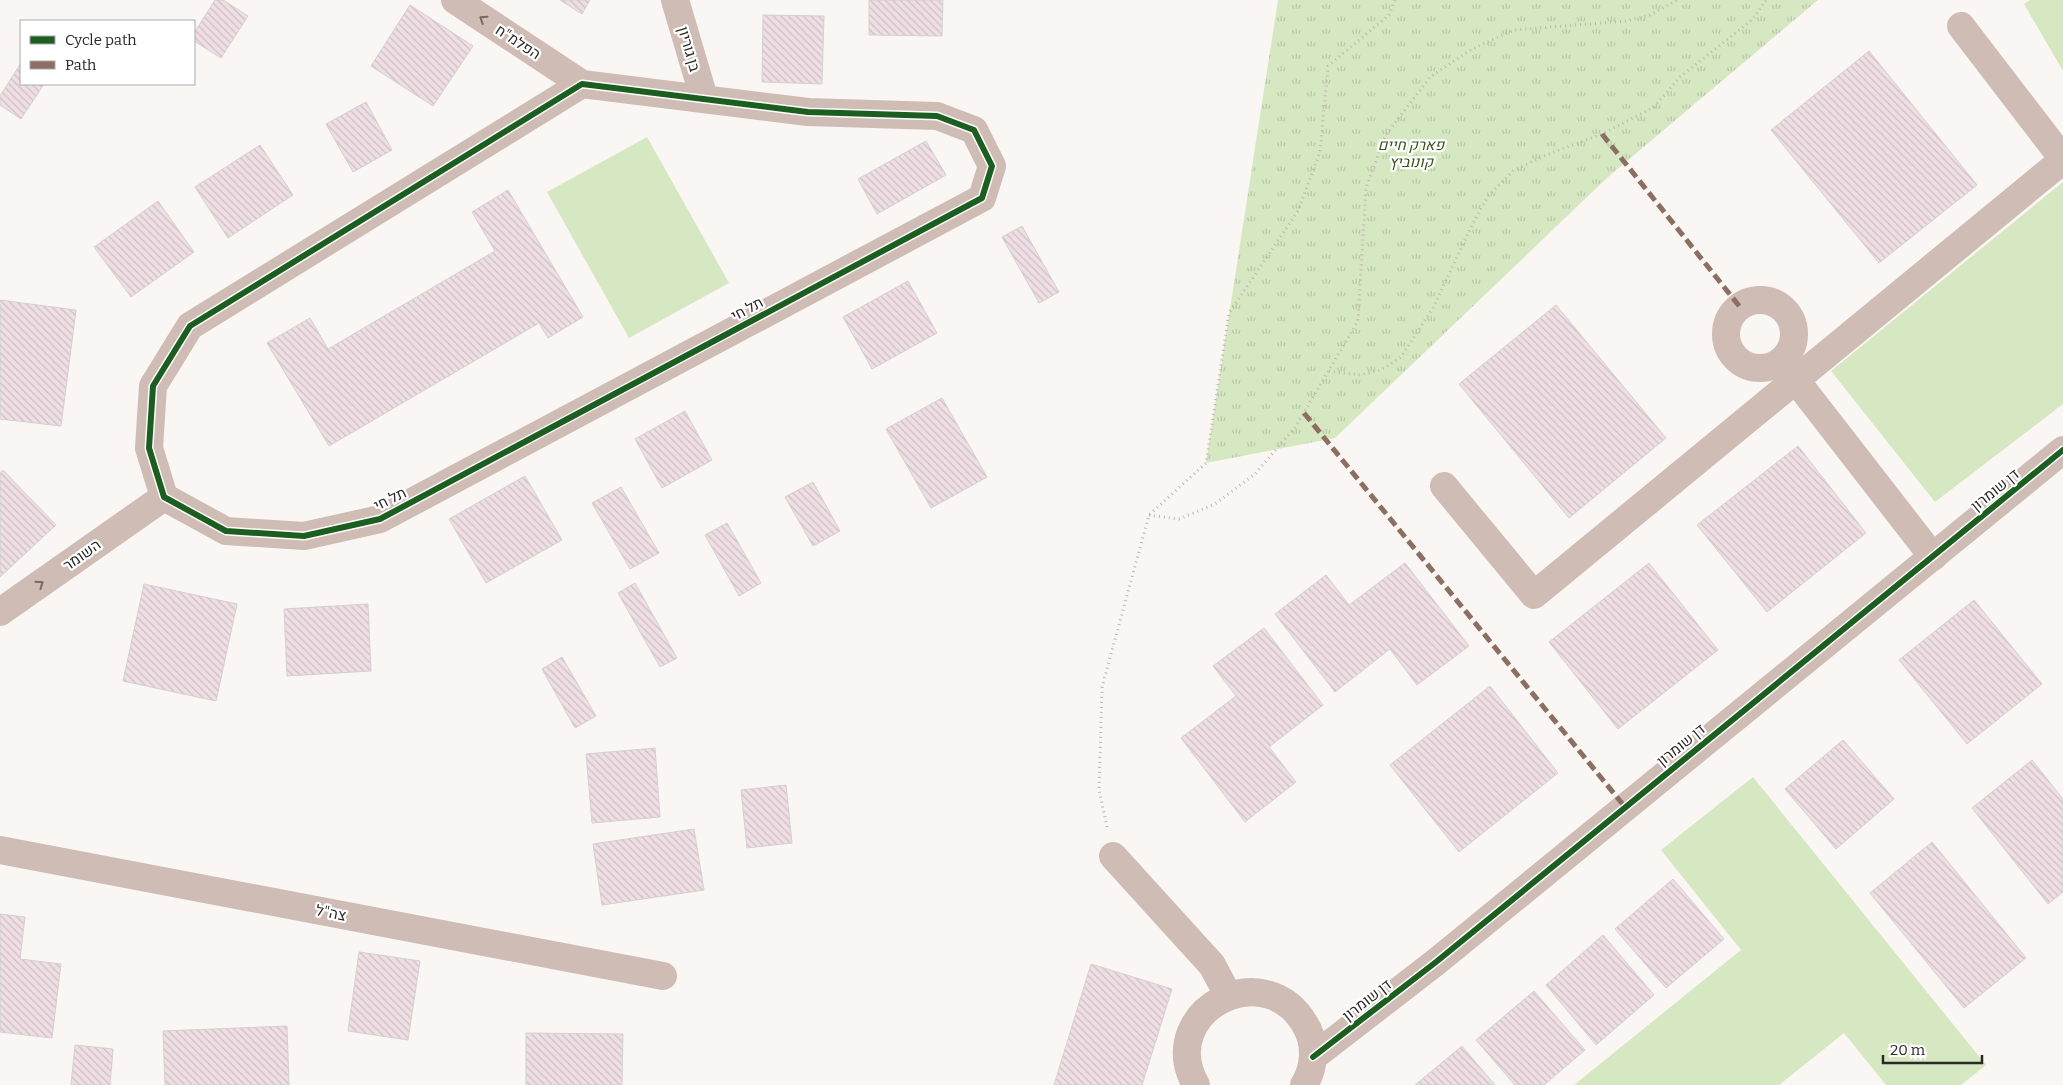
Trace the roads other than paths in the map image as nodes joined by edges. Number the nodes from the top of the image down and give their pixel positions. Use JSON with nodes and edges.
{"nodes":[{"id":1,"x":455,"y":0,"type":"edge"},
{"id":2,"x":675,"y":0,"type":"edge"},
{"id":3,"x":1961,"y":26,"type":"dead end"},
{"id":4,"x":582,"y":84,"type":"junction"},
{"id":5,"x":704,"y":98,"type":"junction"},
{"id":6,"x":2063,"y":159,"type":"edge"},
{"id":7,"x":1788,"y":371,"type":"junction"},
{"id":8,"x":2063,"y":450,"type":"edge"},
{"id":9,"x":1444,"y":486,"type":"dead end"},
{"id":10,"x":164,"y":498,"type":"junction"},
{"id":11,"x":1933,"y":557,"type":"junction"},
{"id":12,"x":0,"y":612,"type":"edge"},
{"id":13,"x":0,"y":850,"type":"edge"},
{"id":14,"x":1113,"y":856,"type":"road end"},
{"id":15,"x":663,"y":976,"type":"dead end"},
{"id":16,"x":1228,"y":995,"type":"junction"},
{"id":17,"x":1313,"y":1057,"type":"junction"},
{"id":18,"x":1196,"y":1085,"type":"edge"},
{"id":19,"x":1304,"y":1085,"type":"edge"}],
"edges":[{"from":4,"to":1,"type":"street","name":"הפלמ\"ח","one_way":true},
{"from":2,"to":5,"type":"street","name":"בן גוריון"},
{"from":3,"to":6,"type":"street"},
{"from":4,"to":5,"type":"street","name":"תל חי"},
{"from":4,"to":10,"type":"street"},
{"from":5,"to":10,"type":"street","name":"תל חי"},
{"from":6,"to":7,"type":"street"},
{"from":7,"to":9,"type":"street"},
{"from":7,"to":11,"type":"street"},
{"from":8,"to":11,"type":"street","name":"דן שומרון"},
{"from":12,"to":10,"type":"street","name":"השומר","one_way":true},
{"from":11,"to":17,"type":"street","name":"דן שומרון"},
{"from":13,"to":15,"type":"street","name":"צה\"ל"},
{"from":14,"to":16,"type":"street"},
{"from":16,"to":17,"type":"street"},
{"from":16,"to":18,"type":"street"},
{"from":17,"to":19,"type":"street"}]}
